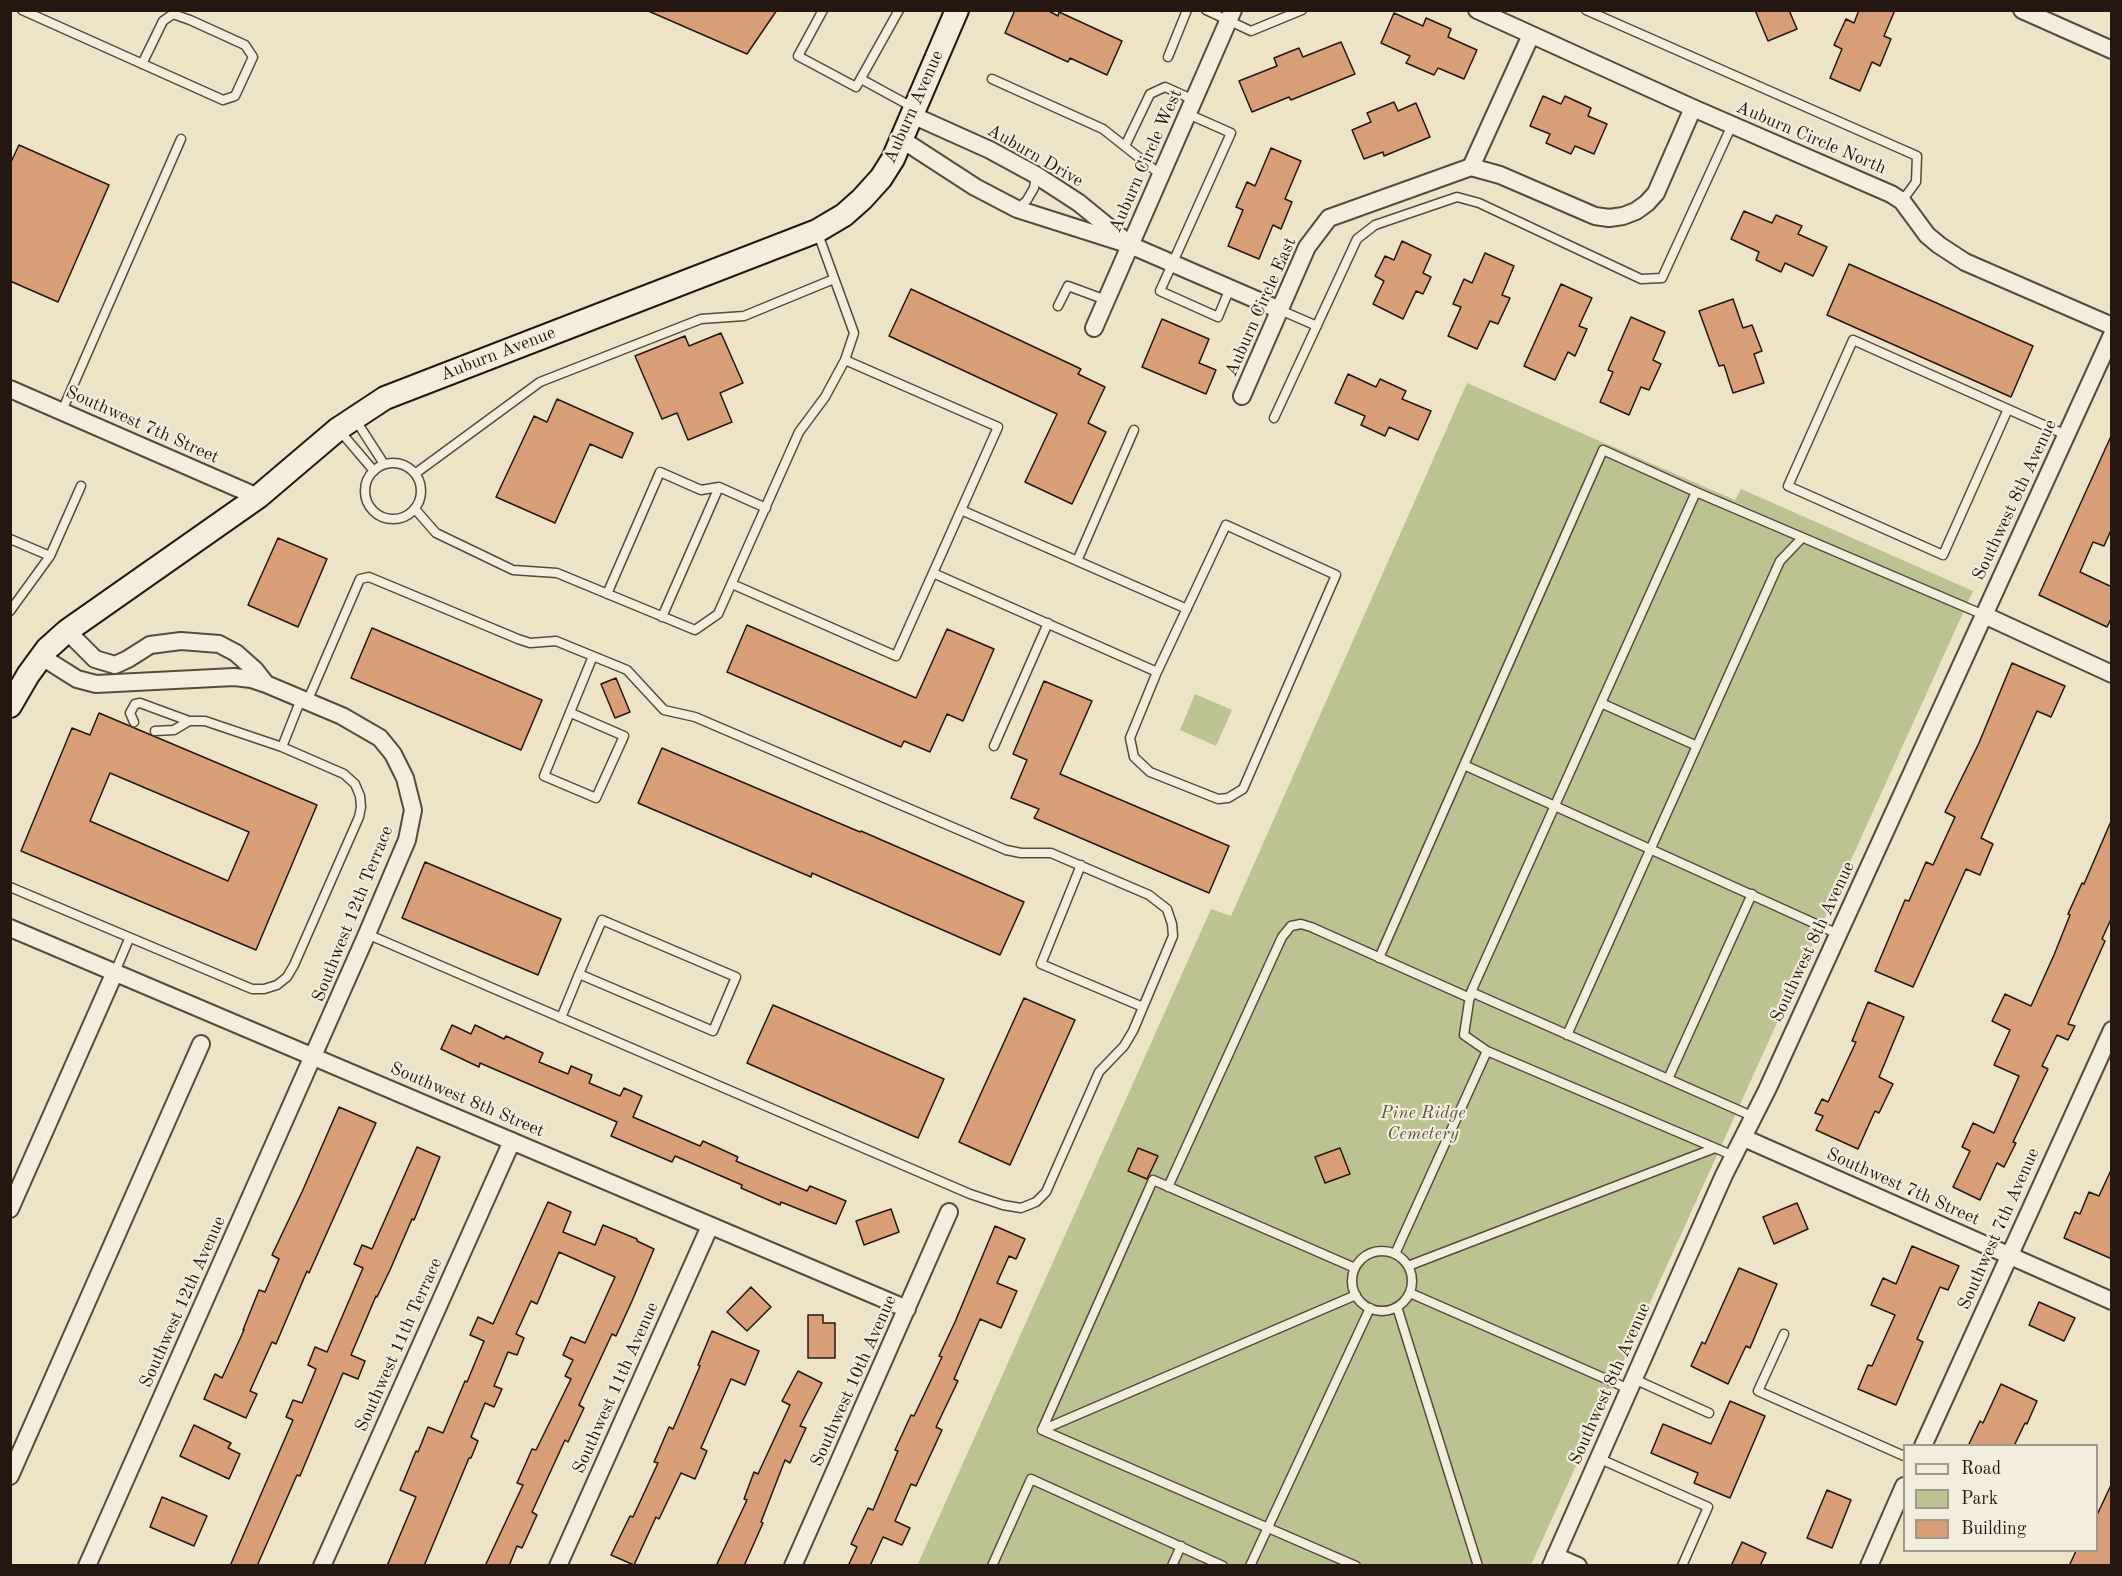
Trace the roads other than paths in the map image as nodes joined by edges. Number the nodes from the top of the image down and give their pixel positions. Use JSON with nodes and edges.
{"nodes":[{"id":1,"x":22,"y":10,"type":"edge"},
{"id":2,"x":823,"y":10,"type":"edge"},
{"id":3,"x":899,"y":10,"type":"edge"},
{"id":4,"x":957,"y":10,"type":"edge"},
{"id":5,"x":1187,"y":10,"type":"edge"},
{"id":6,"x":1206,"y":10,"type":"edge"},
{"id":7,"x":1302,"y":10,"type":"edge"},
{"id":8,"x":1477,"y":10,"type":"edge"},
{"id":9,"x":1586,"y":10,"type":"edge"},
{"id":10,"x":2022,"y":10,"type":"edge"},
{"id":11,"x":1231,"y":16,"type":"edge"},
{"id":12,"x":1531,"y":35,"type":"junction"},
{"id":13,"x":2112,"y":50,"type":"edge"},
{"id":14,"x":1168,"y":57,"type":"dead end"},
{"id":15,"x":142,"y":64,"type":"junction"},
{"id":16,"x":861,"y":79,"type":"junction"},
{"id":17,"x":992,"y":79,"type":"dead end"},
{"id":18,"x":1192,"y":107,"type":"junction"},
{"id":19,"x":1694,"y":108,"type":"junction"},
{"id":20,"x":914,"y":112,"type":"junction"},
{"id":21,"x":1732,"y":125,"type":"junction"},
{"id":22,"x":181,"y":139,"type":"dead end"},
{"id":23,"x":901,"y":139,"type":"junction"},
{"id":24,"x":1125,"y":146,"type":"junction"},
{"id":25,"x":1472,"y":166,"type":"junction"},
{"id":26,"x":1036,"y":175,"type":"junction"},
{"id":27,"x":1161,"y":175,"type":"junction"},
{"id":28,"x":1902,"y":201,"type":"junction"},
{"id":29,"x":1017,"y":209,"type":"junction"},
{"id":30,"x":817,"y":231,"type":"junction"},
{"id":31,"x":1131,"y":245,"type":"junction"},
{"id":32,"x":1172,"y":263,"type":"junction"},
{"id":33,"x":834,"y":279,"type":"junction"},
{"id":34,"x":1230,"y":288,"type":"junction"},
{"id":35,"x":1106,"y":300,"type":"junction"},
{"id":36,"x":1058,"y":306,"type":"dead end"},
{"id":37,"x":1280,"y":310,"type":"junction"},
{"id":38,"x":1317,"y":326,"type":"junction"},
{"id":39,"x":2112,"y":326,"type":"edge"},
{"id":40,"x":1094,"y":327,"type":"dead end"},
{"id":41,"x":2112,"y":335,"type":"edge"},
{"id":42,"x":844,"y":360,"type":"junction"},
{"id":43,"x":10,"y":389,"type":"edge"},
{"id":44,"x":1242,"y":396,"type":"dead end"},
{"id":45,"x":2008,"y":410,"type":"junction"},
{"id":46,"x":62,"y":411,"type":"junction"},
{"id":47,"x":1274,"y":418,"type":"dead end"},
{"id":48,"x":346,"y":424,"type":"junction"},
{"id":49,"x":1134,"y":430,"type":"dead end"},
{"id":50,"x":2066,"y":435,"type":"junction"},
{"id":51,"x":384,"y":464,"type":"junction"},
{"id":52,"x":374,"y":471,"type":"junction"},
{"id":53,"x":416,"y":474,"type":"junction"},
{"id":54,"x":81,"y":486,"type":"dead end"},
{"id":55,"x":719,"y":487,"type":"junction"},
{"id":56,"x":1696,"y":492,"type":"junction"},
{"id":57,"x":258,"y":497,"type":"junction"},
{"id":58,"x":766,"y":508,"type":"junction"},
{"id":59,"x":415,"y":509,"type":"junction"},
{"id":60,"x":961,"y":510,"type":"junction"},
{"id":61,"x":1803,"y":537,"type":"junction"},
{"id":62,"x":10,"y":539,"type":"edge"},
{"id":63,"x":50,"y":556,"type":"junction"},
{"id":64,"x":1077,"y":561,"type":"junction"},
{"id":65,"x":933,"y":573,"type":"junction"},
{"id":66,"x":732,"y":584,"type":"junction"},
{"id":67,"x":607,"y":594,"type":"junction"},
{"id":68,"x":1187,"y":609,"type":"junction"},
{"id":69,"x":10,"y":611,"type":"edge"},
{"id":70,"x":1984,"y":615,"type":"junction"},
{"id":71,"x":662,"y":617,"type":"junction"},
{"id":72,"x":1048,"y":623,"type":"junction"},
{"id":73,"x":67,"y":631,"type":"junction"},
{"id":74,"x":593,"y":656,"type":"junction"},
{"id":75,"x":42,"y":657,"type":"junction"},
{"id":76,"x":1157,"y":672,"type":"junction"},
{"id":77,"x":2112,"y":674,"type":"edge"},
{"id":78,"x":266,"y":684,"type":"junction"},
{"id":79,"x":304,"y":700,"type":"junction"},
{"id":80,"x":1601,"y":703,"type":"junction"},
{"id":81,"x":10,"y":706,"type":"edge"},
{"id":82,"x":571,"y":713,"type":"junction"},
{"id":83,"x":189,"y":721,"type":"junction"},
{"id":84,"x":134,"y":722,"type":"dead end"},
{"id":85,"x":155,"y":731,"type":"dead end"},
{"id":86,"x":994,"y":746,"type":"dead end"},
{"id":87,"x":1697,"y":746,"type":"junction"},
{"id":88,"x":282,"y":747,"type":"junction"},
{"id":89,"x":1464,"y":765,"type":"junction"},
{"id":90,"x":1555,"y":806,"type":"junction"},
{"id":91,"x":1650,"y":849,"type":"junction"},
{"id":92,"x":1082,"y":865,"type":"junction"},
{"id":93,"x":10,"y":887,"type":"edge"},
{"id":94,"x":1752,"y":894,"type":"junction"},
{"id":95,"x":10,"y":928,"type":"edge"},
{"id":96,"x":367,"y":934,"type":"junction"},
{"id":97,"x":1839,"y":934,"type":"junction"},
{"id":98,"x":129,"y":939,"type":"junction"},
{"id":99,"x":1379,"y":958,"type":"junction"},
{"id":100,"x":115,"y":972,"type":"junction"},
{"id":101,"x":579,"y":974,"type":"junction"},
{"id":102,"x":1470,"y":995,"type":"junction"},
{"id":103,"x":1143,"y":1007,"type":"junction"},
{"id":104,"x":561,"y":1018,"type":"junction"},
{"id":105,"x":2112,"y":1030,"type":"edge"},
{"id":106,"x":1567,"y":1035,"type":"junction"},
{"id":107,"x":201,"y":1044,"type":"dead end"},
{"id":108,"x":1487,"y":1051,"type":"junction"},
{"id":109,"x":314,"y":1055,"type":"junction"},
{"id":110,"x":1668,"y":1079,"type":"junction"},
{"id":111,"x":1754,"y":1117,"type":"junction"},
{"id":112,"x":1744,"y":1138,"type":"junction"},
{"id":113,"x":512,"y":1141,"type":"junction"},
{"id":114,"x":1715,"y":1148,"type":"junction"},
{"id":115,"x":1734,"y":1156,"type":"junction"},
{"id":116,"x":1168,"y":1187,"type":"junction"},
{"id":117,"x":10,"y":1209,"type":"edge"},
{"id":118,"x":949,"y":1212,"type":"dead end"},
{"id":119,"x":710,"y":1226,"type":"junction"},
{"id":120,"x":1395,"y":1254,"type":"junction"},
{"id":121,"x":2009,"y":1256,"type":"junction"},
{"id":122,"x":1408,"y":1266,"type":"junction"},
{"id":123,"x":1355,"y":1269,"type":"junction"},
{"id":124,"x":1410,"y":1293,"type":"junction"},
{"id":125,"x":1356,"y":1295,"type":"junction"},
{"id":126,"x":2112,"y":1301,"type":"edge"},
{"id":127,"x":1397,"y":1307,"type":"junction"},
{"id":128,"x":1370,"y":1308,"type":"junction"},
{"id":129,"x":907,"y":1309,"type":"junction"},
{"id":130,"x":1784,"y":1334,"type":"dead end"},
{"id":131,"x":1631,"y":1384,"type":"junction"},
{"id":132,"x":1709,"y":1413,"type":"dead end"},
{"id":133,"x":1042,"y":1430,"type":"junction"},
{"id":134,"x":1924,"y":1444,"type":"edge"},
{"id":135,"x":1903,"y":1455,"type":"edge"},
{"id":136,"x":1599,"y":1458,"type":"junction"},
{"id":137,"x":10,"y":1476,"type":"edge"},
{"id":138,"x":1903,"y":1490,"type":"edge"},
{"id":139,"x":1268,"y":1528,"type":"junction"},
{"id":140,"x":1180,"y":1546,"type":"junction"},
{"id":141,"x":1553,"y":1561,"type":"edge"},
{"id":142,"x":87,"y":1566,"type":"edge"},
{"id":143,"x":322,"y":1566,"type":"edge"},
{"id":144,"x":558,"y":1566,"type":"edge"},
{"id":145,"x":793,"y":1566,"type":"edge"},
{"id":146,"x":992,"y":1566,"type":"edge"},
{"id":147,"x":1172,"y":1566,"type":"edge"},
{"id":148,"x":1223,"y":1566,"type":"edge"},
{"id":149,"x":1250,"y":1566,"type":"edge"},
{"id":150,"x":1356,"y":1566,"type":"edge"},
{"id":151,"x":1478,"y":1566,"type":"edge"},
{"id":152,"x":1578,"y":1566,"type":"edge"},
{"id":153,"x":1682,"y":1566,"type":"edge"},
{"id":154,"x":1869,"y":1566,"type":"edge"}],
"edges":[{"from":1,"to":15,"type":"lane"},
{"from":2,"to":16,"type":"lane"},
{"from":3,"to":16,"type":"lane"},
{"from":4,"to":20,"type":"street","name":"Auburn Avenue"},
{"from":5,"to":14,"type":"lane"},
{"from":6,"to":11,"type":"lane"},
{"from":7,"to":11,"type":"lane"},
{"from":8,"to":12,"type":"street","name":"Auburn Circle North"},
{"from":9,"to":28,"type":"lane"},
{"from":10,"to":13,"type":"street"},
{"from":11,"to":18,"type":"street","name":"Auburn Circle West"},
{"from":12,"to":19,"type":"street","name":"Auburn Circle North"},
{"from":12,"to":25,"type":"street"},
{"from":15,"to":15,"type":"lane"},
{"from":16,"to":20,"type":"lane"},
{"from":17,"to":24,"type":"lane"},
{"from":18,"to":24,"type":"lane"},
{"from":18,"to":27,"type":"street","name":"Auburn Circle West"},
{"from":18,"to":32,"type":"lane"},
{"from":19,"to":21,"type":"street","name":"Auburn Circle North"},
{"from":19,"to":25,"type":"street"},
{"from":20,"to":23,"type":"street","name":"Auburn Avenue"},
{"from":20,"to":26,"type":"street","name":"Auburn Drive"},
{"from":21,"to":28,"type":"street","name":"Auburn Circle North"},
{"from":21,"to":38,"type":"lane"},
{"from":22,"to":46,"type":"lane"},
{"from":23,"to":29,"type":"street","name":"Auburn Drive"},
{"from":23,"to":30,"type":"street","name":"Auburn Avenue"},
{"from":24,"to":27,"type":"lane"},
{"from":25,"to":37,"type":"street","name":"Auburn Circle East"},
{"from":26,"to":29,"type":"lane"},
{"from":26,"to":31,"type":"street","name":"Auburn Drive"},
{"from":27,"to":31,"type":"street","name":"Auburn Circle West"},
{"from":28,"to":39,"type":"street","name":"Auburn Circle North"},
{"from":29,"to":31,"type":"street","name":"Auburn Drive"},
{"from":30,"to":33,"type":"lane"},
{"from":30,"to":48,"type":"street","name":"Auburn Avenue"},
{"from":31,"to":32,"type":"street","name":"Auburn Drive"},
{"from":31,"to":35,"type":"street","name":"Auburn Circle West"},
{"from":32,"to":34,"type":"street","name":"Auburn Drive"},
{"from":32,"to":34,"type":"lane"},
{"from":33,"to":42,"type":"lane"},
{"from":33,"to":53,"type":"lane"},
{"from":34,"to":37,"type":"street","name":"Auburn Drive"},
{"from":35,"to":36,"type":"lane"},
{"from":35,"to":40,"type":"street","name":"Auburn Circle West"},
{"from":37,"to":38,"type":"lane"},
{"from":37,"to":44,"type":"street","name":"Auburn Circle East"},
{"from":38,"to":47,"type":"lane"},
{"from":41,"to":50,"type":"street","name":"Southwest 8th Avenue"},
{"from":42,"to":58,"type":"lane"},
{"from":42,"to":60,"type":"lane"},
{"from":43,"to":46,"type":"street","name":"Southwest 7th Street"},
{"from":45,"to":45,"type":"lane"},
{"from":45,"to":50,"type":"lane"},
{"from":46,"to":57,"type":"street","name":"Southwest 7th Street"},
{"from":48,"to":51,"type":"lane"},
{"from":48,"to":52,"type":"lane"},
{"from":48,"to":57,"type":"street","name":"Auburn Avenue"},
{"from":49,"to":64,"type":"lane"},
{"from":50,"to":70,"type":"street","name":"Southwest 8th Avenue"},
{"from":51,"to":52,"type":"lane"},
{"from":51,"to":53,"type":"lane"},
{"from":52,"to":59,"type":"lane"},
{"from":53,"to":59,"type":"lane"},
{"from":54,"to":63,"type":"lane"},
{"from":55,"to":58,"type":"lane"},
{"from":55,"to":67,"type":"lane"},
{"from":55,"to":71,"type":"lane"},
{"from":56,"to":61,"type":"lane"},
{"from":56,"to":80,"type":"lane"},
{"from":56,"to":89,"type":"lane"},
{"from":57,"to":73,"type":"street","name":"Auburn Avenue"},
{"from":58,"to":66,"type":"lane"},
{"from":59,"to":67,"type":"lane"},
{"from":60,"to":64,"type":"lane"},
{"from":60,"to":65,"type":"lane"},
{"from":61,"to":70,"type":"lane"},
{"from":61,"to":87,"type":"lane"},
{"from":62,"to":63,"type":"lane"},
{"from":63,"to":69,"type":"lane"},
{"from":64,"to":68,"type":"lane"},
{"from":65,"to":66,"type":"lane"},
{"from":65,"to":72,"type":"lane"},
{"from":66,"to":71,"type":"lane"},
{"from":67,"to":71,"type":"lane"},
{"from":68,"to":76,"type":"lane"},
{"from":68,"to":76,"type":"lane"},
{"from":70,"to":77,"type":"street"},
{"from":70,"to":97,"type":"street","name":"Southwest 8th Avenue"},
{"from":72,"to":76,"type":"lane"},
{"from":72,"to":86,"type":"lane"},
{"from":73,"to":75,"type":"street","name":"Auburn Avenue"},
{"from":73,"to":78,"type":"street","name":"Southwest 12th Terrace"},
{"from":74,"to":79,"type":"lane"},
{"from":74,"to":82,"type":"lane"},
{"from":74,"to":92,"type":"lane"},
{"from":75,"to":78,"type":"street","name":"Southwest 12th Terrace"},
{"from":75,"to":81,"type":"street","name":"Auburn Avenue"},
{"from":78,"to":79,"type":"street","name":"Southwest 12th Terrace"},
{"from":79,"to":88,"type":"lane"},
{"from":79,"to":96,"type":"street","name":"Southwest 12th Terrace"},
{"from":80,"to":87,"type":"lane"},
{"from":80,"to":90,"type":"lane"},
{"from":82,"to":82,"type":"lane"},
{"from":83,"to":84,"type":"lane"},
{"from":83,"to":85,"type":"lane"},
{"from":83,"to":88,"type":"lane"},
{"from":87,"to":91,"type":"lane"},
{"from":88,"to":98,"type":"lane"},
{"from":89,"to":90,"type":"lane"},
{"from":89,"to":99,"type":"lane"},
{"from":90,"to":91,"type":"lane"},
{"from":90,"to":102,"type":"lane"},
{"from":91,"to":94,"type":"lane"},
{"from":91,"to":106,"type":"lane"},
{"from":92,"to":103,"type":"lane"},
{"from":92,"to":103,"type":"lane"},
{"from":93,"to":98,"type":"lane"},
{"from":94,"to":97,"type":"lane"},
{"from":94,"to":110,"type":"lane"},
{"from":95,"to":100,"type":"street","name":"Southwest 8th Street"},
{"from":96,"to":104,"type":"lane"},
{"from":96,"to":109,"type":"street","name":"Southwest 12th Terrace"},
{"from":97,"to":111,"type":"street","name":"Southwest 8th Avenue"},
{"from":98,"to":100,"type":"lane"},
{"from":99,"to":102,"type":"lane"},
{"from":99,"to":116,"type":"lane"},
{"from":100,"to":109,"type":"street","name":"Southwest 8th Street"},
{"from":100,"to":117,"type":"street"},
{"from":101,"to":101,"type":"lane"},
{"from":101,"to":104,"type":"lane"},
{"from":102,"to":106,"type":"lane"},
{"from":102,"to":108,"type":"lane"},
{"from":103,"to":104,"type":"lane"},
{"from":105,"to":121,"type":"street","name":"Southwest 7th Avenue"},
{"from":106,"to":110,"type":"lane"},
{"from":107,"to":137,"type":"street"},
{"from":108,"to":114,"type":"lane"},
{"from":108,"to":120,"type":"lane"},
{"from":109,"to":113,"type":"street","name":"Southwest 8th Street"},
{"from":109,"to":142,"type":"street","name":"Southwest 12th Avenue"},
{"from":110,"to":111,"type":"lane"},
{"from":111,"to":112,"type":"street","name":"Southwest 8th Avenue"},
{"from":112,"to":115,"type":"street","name":"Southwest 8th Avenue"},
{"from":112,"to":121,"type":"street","name":"Southwest 7th Street"},
{"from":113,"to":119,"type":"street","name":"Southwest 8th Street"},
{"from":113,"to":143,"type":"street","name":"Southwest 11th Terrace"},
{"from":114,"to":115,"type":"lane"},
{"from":114,"to":122,"type":"lane"},
{"from":115,"to":131,"type":"street","name":"Southwest 8th Avenue"},
{"from":116,"to":123,"type":"lane"},
{"from":116,"to":133,"type":"lane"},
{"from":118,"to":129,"type":"street","name":"Southwest 10th Avenue"},
{"from":119,"to":129,"type":"street","name":"Southwest 8th Street"},
{"from":119,"to":144,"type":"street","name":"Southwest 11th Avenue"},
{"from":120,"to":122,"type":"lane"},
{"from":120,"to":123,"type":"lane"},
{"from":121,"to":126,"type":"street","name":"Southwest 7th Street"},
{"from":121,"to":134,"type":"street","name":"Southwest 7th Avenue"},
{"from":122,"to":124,"type":"lane"},
{"from":123,"to":125,"type":"lane"},
{"from":124,"to":127,"type":"lane"},
{"from":124,"to":131,"type":"lane"},
{"from":125,"to":128,"type":"lane"},
{"from":125,"to":133,"type":"lane"},
{"from":127,"to":128,"type":"lane"},
{"from":127,"to":151,"type":"lane"},
{"from":128,"to":139,"type":"lane"},
{"from":129,"to":145,"type":"street","name":"Southwest 10th Avenue"},
{"from":130,"to":135,"type":"lane"},
{"from":131,"to":132,"type":"lane"},
{"from":131,"to":136,"type":"street","name":"Southwest 8th Avenue"},
{"from":133,"to":139,"type":"lane"},
{"from":136,"to":141,"type":"street","name":"Southwest 8th Avenue"},
{"from":136,"to":153,"type":"lane"},
{"from":138,"to":154,"type":"street"},
{"from":139,"to":149,"type":"lane"},
{"from":139,"to":150,"type":"lane"},
{"from":140,"to":146,"type":"lane"},
{"from":140,"to":147,"type":"lane"},
{"from":140,"to":148,"type":"lane"},
{"from":141,"to":152,"type":"street"}]}
